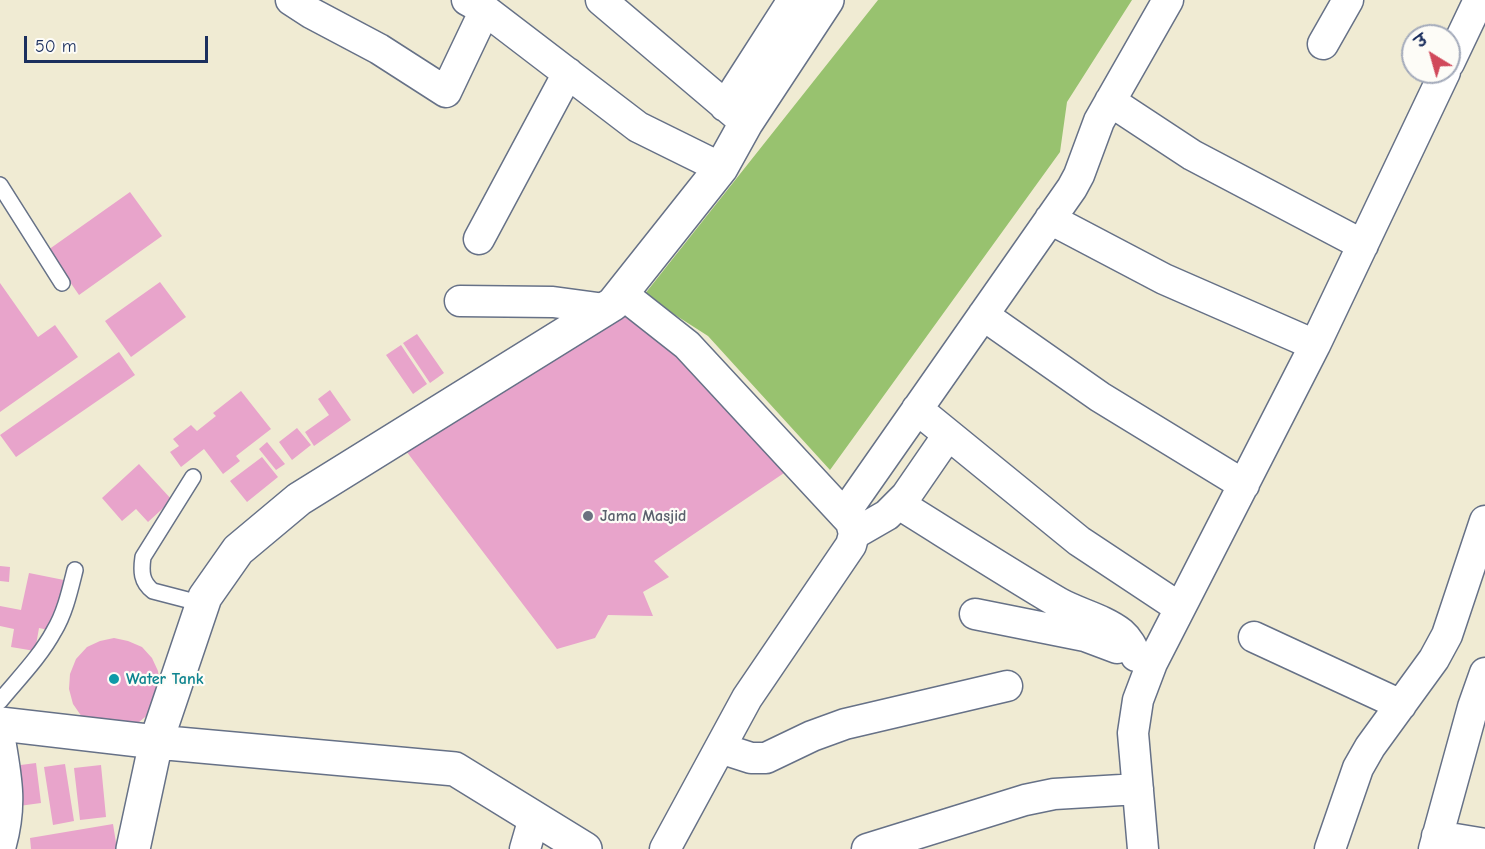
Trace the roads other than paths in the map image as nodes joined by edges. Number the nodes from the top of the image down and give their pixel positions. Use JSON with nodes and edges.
{"nodes":[{"id":1,"x":291,"y":0,"type":"edge"},
{"id":2,"x":601,"y":0,"type":"edge"},
{"id":3,"x":793,"y":0,"type":"edge"},
{"id":4,"x":827,"y":0,"type":"edge"},
{"id":5,"x":1168,"y":0,"type":"edge"},
{"id":6,"x":1348,"y":0,"type":"edge"},
{"id":7,"x":1479,"y":0,"type":"edge"},
{"id":8,"x":476,"y":5,"type":"edge"},
{"id":9,"x":1461,"y":38,"type":"edge"},
{"id":10,"x":1323,"y":44,"type":"dead end"},
{"id":11,"x":568,"y":73,"type":"junction"},
{"id":12,"x":1439,"y":84,"type":"edge"},
{"id":13,"x":1110,"y":100,"type":"junction"},
{"id":14,"x":736,"y":115,"type":"junction"},
{"id":15,"x":721,"y":168,"type":"junction"},
{"id":16,"x":0,"y":185,"type":"edge"},
{"id":17,"x":1050,"y":219,"type":"junction"},
{"id":18,"x":479,"y":238,"type":"dead end"},
{"id":19,"x":1363,"y":245,"type":"junction"},
{"id":20,"x":62,"y":283,"type":"dead end"},
{"id":21,"x":460,"y":301,"type":"dead end"},
{"id":22,"x":613,"y":301,"type":"junction"},
{"id":23,"x":983,"y":315,"type":"junction"},
{"id":24,"x":1315,"y":345,"type":"junction"},
{"id":25,"x":917,"y":409,"type":"junction"},
{"id":26,"x":948,"y":435,"type":"junction"},
{"id":27,"x":193,"y":477,"type":"dead end"},
{"id":28,"x":1244,"y":485,"type":"junction"},
{"id":29,"x":899,"y":504,"type":"junction"},
{"id":30,"x":1485,"y":521,"type":"edge"},
{"id":31,"x":849,"y":524,"type":"junction"},
{"id":32,"x":75,"y":570,"type":"dead end"},
{"id":33,"x":203,"y":603,"type":"junction"},
{"id":34,"x":1180,"y":608,"type":"junction"},
{"id":35,"x":975,"y":614,"type":"dead end"},
{"id":36,"x":1254,"y":637,"type":"dead end"},
{"id":37,"x":1144,"y":660,"type":"junction"},
{"id":38,"x":1485,"y":673,"type":"edge"},
{"id":39,"x":1007,"y":687,"type":"dead end"},
{"id":40,"x":0,"y":701,"type":"edge"},
{"id":41,"x":1401,"y":705,"type":"junction"},
{"id":42,"x":0,"y":724,"type":"edge"},
{"id":43,"x":0,"y":740,"type":"edge"},
{"id":44,"x":156,"y":742,"type":"junction"},
{"id":45,"x":720,"y":748,"type":"junction"},
{"id":46,"x":1138,"y":789,"type":"junction"},
{"id":47,"x":534,"y":818,"type":"junction"},
{"id":48,"x":1436,"y":843,"type":"edge"},
{"id":49,"x":1485,"y":844,"type":"edge"},
{"id":50,"x":0,"y":848,"type":"edge"},
{"id":51,"x":133,"y":849,"type":"edge"},
{"id":52,"x":525,"y":849,"type":"edge"},
{"id":53,"x":585,"y":849,"type":"edge"},
{"id":54,"x":665,"y":849,"type":"edge"},
{"id":55,"x":867,"y":849,"type":"edge"},
{"id":56,"x":1143,"y":849,"type":"edge"},
{"id":57,"x":1330,"y":849,"type":"edge"}],
"edges":[{"from":1,"to":8,"type":"street"},
{"from":2,"to":14,"type":"street"},
{"from":3,"to":14,"type":"street"},
{"from":4,"to":14,"type":"main road"},
{"from":5,"to":13,"type":"street"},
{"from":6,"to":10,"type":"street"},
{"from":7,"to":9,"type":"street"},
{"from":8,"to":11,"type":"street"},
{"from":11,"to":15,"type":"street"},
{"from":11,"to":18,"type":"street"},
{"from":12,"to":19,"type":"street"},
{"from":13,"to":17,"type":"street"},
{"from":13,"to":19,"type":"street"},
{"from":14,"to":15,"type":"main road"},
{"from":15,"to":22,"type":"main road"},
{"from":16,"to":20,"type":"lane"},
{"from":17,"to":23,"type":"street"},
{"from":17,"to":24,"type":"street"},
{"from":19,"to":24,"type":"street"},
{"from":21,"to":22,"type":"street"},
{"from":22,"to":31,"type":"street"},
{"from":22,"to":33,"type":"main road"},
{"from":23,"to":25,"type":"street"},
{"from":23,"to":28,"type":"street"},
{"from":24,"to":28,"type":"street"},
{"from":25,"to":26,"type":"street"},
{"from":25,"to":31,"type":"street"},
{"from":26,"to":29,"type":"street"},
{"from":26,"to":34,"type":"street"},
{"from":27,"to":33,"type":"lane"},
{"from":28,"to":34,"type":"street"},
{"from":29,"to":31,"type":"street"},
{"from":29,"to":37,"type":"street"},
{"from":30,"to":41,"type":"street"},
{"from":31,"to":45,"type":"street"},
{"from":32,"to":40,"type":"lane"},
{"from":33,"to":44,"type":"main road"},
{"from":34,"to":37,"type":"street"},
{"from":35,"to":37,"type":"street"},
{"from":36,"to":41,"type":"street"},
{"from":37,"to":46,"type":"street"},
{"from":38,"to":48,"type":"street"},
{"from":39,"to":45,"type":"street"},
{"from":41,"to":57,"type":"street"},
{"from":42,"to":44,"type":"main road"},
{"from":43,"to":50,"type":"street"},
{"from":44,"to":47,"type":"main road"},
{"from":44,"to":51,"type":"main road"},
{"from":45,"to":54,"type":"street"},
{"from":46,"to":55,"type":"street"},
{"from":46,"to":56,"type":"street"},
{"from":47,"to":52,"type":"street"},
{"from":47,"to":53,"type":"main road"},
{"from":48,"to":49,"type":"street"}]}
